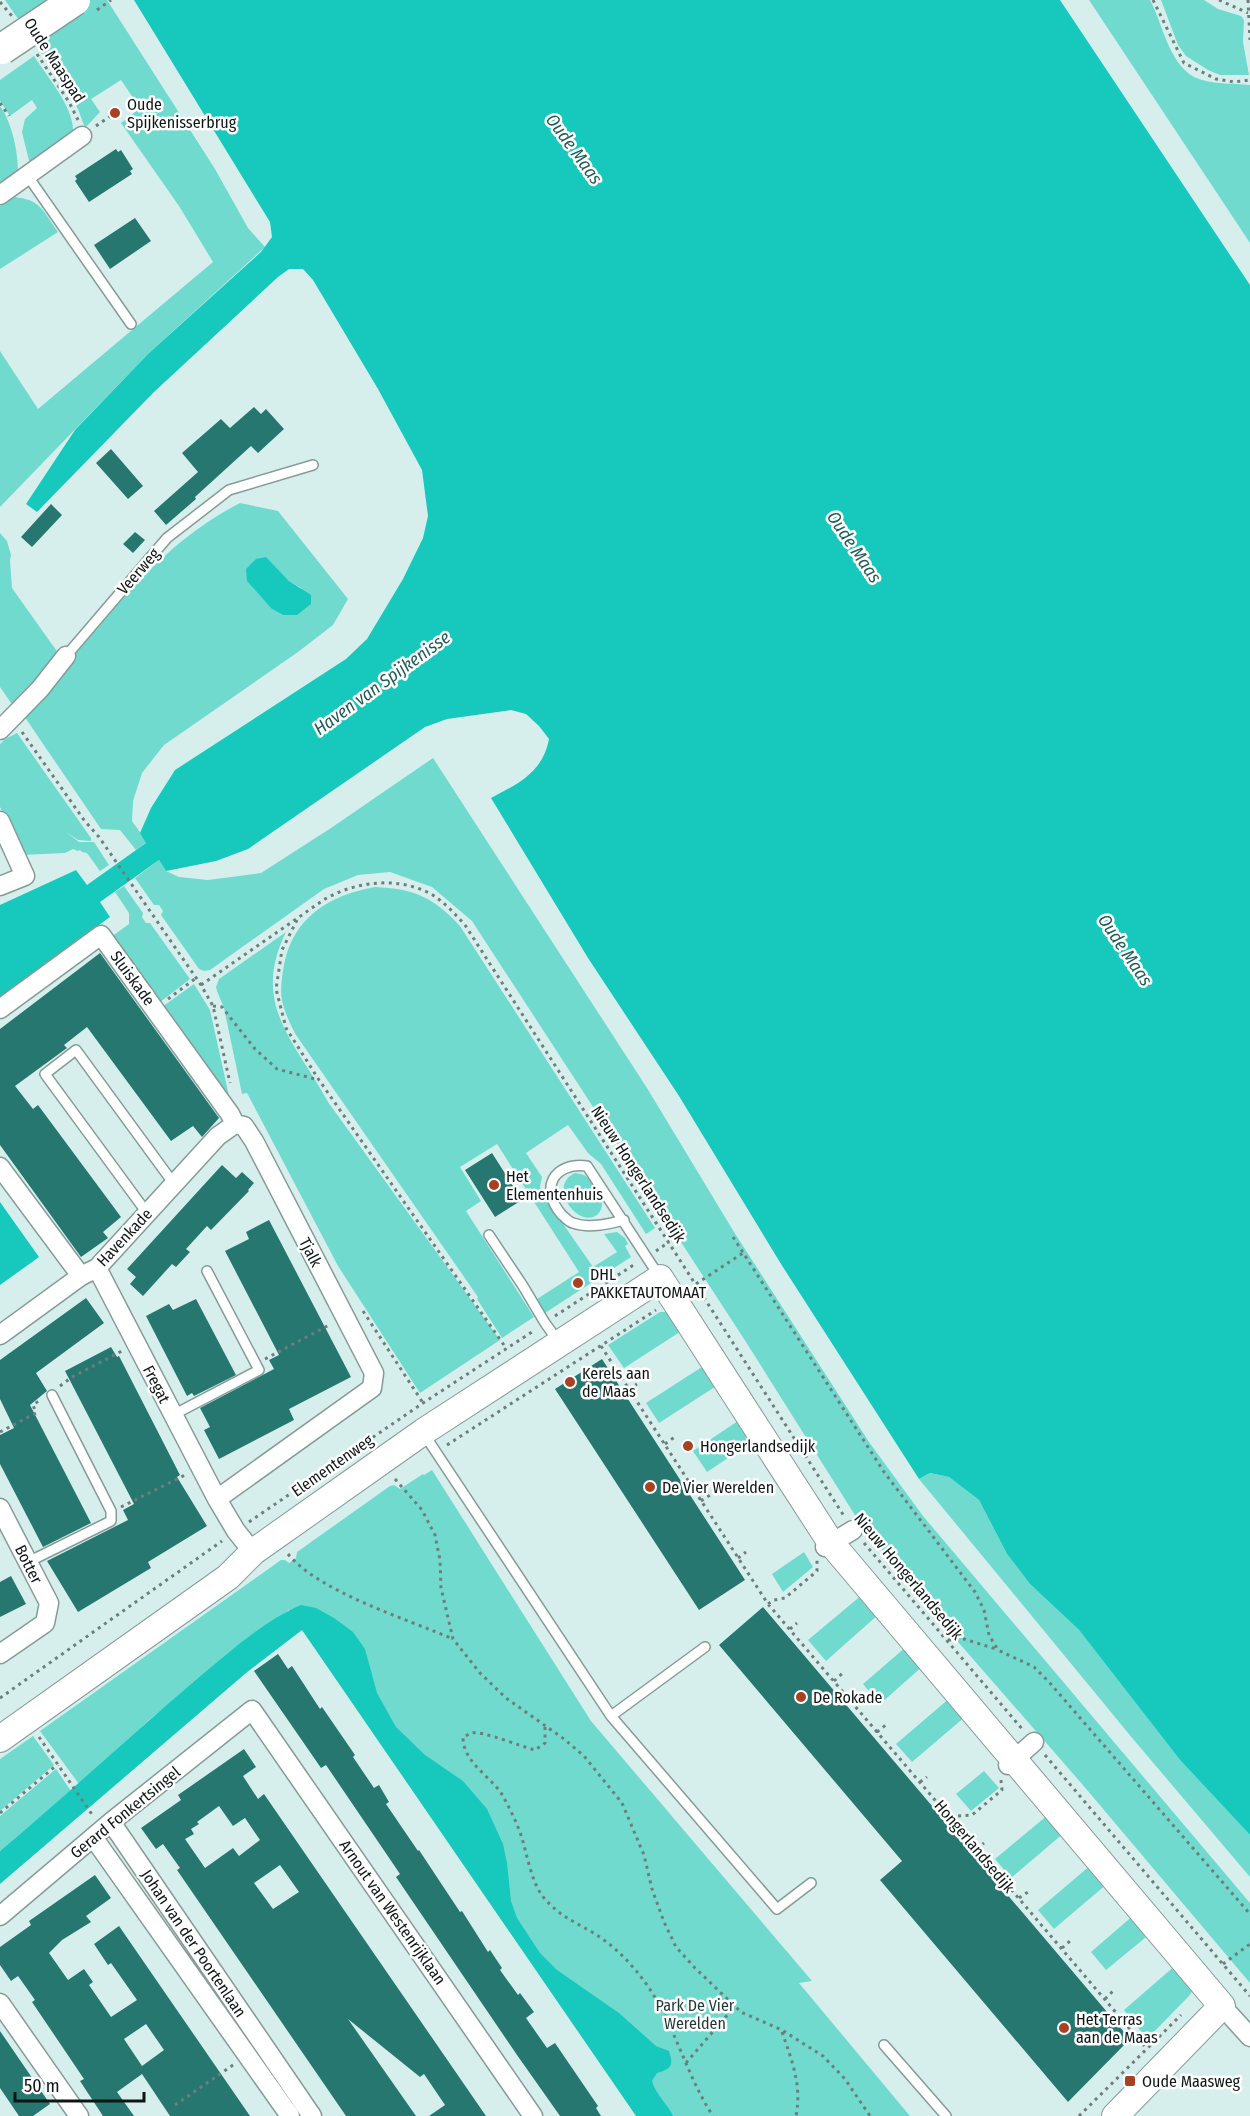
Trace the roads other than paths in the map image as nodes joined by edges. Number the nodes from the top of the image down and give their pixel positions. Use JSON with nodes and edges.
{"nodes":[{"id":1,"x":75,"y":0,"type":"edge"},
{"id":2,"x":2,"y":49,"type":"dead end"},
{"id":3,"x":82,"y":136,"type":"road end"},
{"id":4,"x":27,"y":175,"type":"junction"},
{"id":5,"x":0,"y":195,"type":"edge"},
{"id":6,"x":131,"y":324,"type":"dead end"},
{"id":7,"x":313,"y":465,"type":"dead end"},
{"id":8,"x":66,"y":656,"type":"joint"},
{"id":9,"x":6,"y":723,"type":"edge"},
{"id":10,"x":0,"y":821,"type":"edge"},
{"id":11,"x":0,"y":886,"type":"edge"},
{"id":12,"x":0,"y":1009,"type":"edge"},
{"id":13,"x":233,"y":1119,"type":"junction"},
{"id":14,"x":0,"y":1167,"type":"edge"},
{"id":15,"x":174,"y":1184,"type":"junction"},
{"id":16,"x":147,"y":1213,"type":"junction"},
{"id":17,"x":624,"y":1220,"type":"junction"},
{"id":18,"x":489,"y":1235,"type":"dead end"},
{"id":19,"x":207,"y":1271,"type":"dead end"},
{"id":20,"x":89,"y":1272,"type":"junction"},
{"id":21,"x":667,"y":1289,"type":"junction"},
{"id":22,"x":0,"y":1335,"type":"edge"},
{"id":23,"x":560,"y":1344,"type":"junction"},
{"id":24,"x":55,"y":1391,"type":"road end"},
{"id":25,"x":173,"y":1415,"type":"junction"},
{"id":26,"x":430,"y":1442,"type":"junction"},
{"id":27,"x":217,"y":1499,"type":"junction"},
{"id":28,"x":0,"y":1508,"type":"edge"},
{"id":29,"x":853,"y":1530,"type":"road end"},
{"id":30,"x":824,"y":1547,"type":"junction"},
{"id":31,"x":253,"y":1552,"type":"junction"},
{"id":32,"x":28,"y":1563,"type":"junction"},
{"id":33,"x":705,"y":1647,"type":"dead end"},
{"id":34,"x":0,"y":1654,"type":"edge"},
{"id":35,"x":252,"y":1710,"type":"joint"},
{"id":36,"x":611,"y":1716,"type":"junction"},
{"id":37,"x":0,"y":1720,"type":"edge"},
{"id":38,"x":0,"y":1739,"type":"edge"},
{"id":39,"x":1034,"y":1742,"type":"road end"},
{"id":40,"x":1008,"y":1765,"type":"junction"},
{"id":41,"x":103,"y":1820,"type":"junction"},
{"id":42,"x":93,"y":1837,"type":"junction"},
{"id":43,"x":811,"y":1883,"type":"dead end"},
{"id":44,"x":0,"y":1916,"type":"edge"},
{"id":45,"x":1215,"y":1997,"type":"junction"},
{"id":46,"x":0,"y":2003,"type":"edge"},
{"id":47,"x":1250,"y":2037,"type":"edge"},
{"id":48,"x":884,"y":2044,"type":"dead end"},
{"id":49,"x":276,"y":2064,"type":"junction"},
{"id":50,"x":261,"y":2076,"type":"junction"},
{"id":51,"x":79,"y":2116,"type":"edge"},
{"id":52,"x":290,"y":2116,"type":"edge"},
{"id":53,"x":312,"y":2116,"type":"edge"},
{"id":54,"x":533,"y":2116,"type":"edge"},
{"id":55,"x":946,"y":2116,"type":"edge"},
{"id":56,"x":1115,"y":2116,"type":"edge"}],
"edges":[{"from":1,"to":2,"type":"main road","bridge":true},
{"from":3,"to":4,"type":"street"},
{"from":4,"to":5,"type":"street"},
{"from":4,"to":6,"type":"lane"},
{"from":7,"to":8,"type":"lane","name":"Veerweg"},
{"from":8,"to":9,"type":"street","name":"Veerweg"},
{"from":10,"to":11,"type":"street"},
{"from":12,"to":13,"type":"street","name":"Sluiskade"},
{"from":13,"to":15,"type":"street","name":"Havenkade"},
{"from":13,"to":27,"type":"street","name":"Tjalk"},
{"from":14,"to":20,"type":"street"},
{"from":15,"to":16,"type":"street","name":"Havenkade"},
{"from":15,"to":16,"type":"lane"},
{"from":16,"to":20,"type":"street","name":"Havenkade"},
{"from":17,"to":17,"type":"lane"},
{"from":17,"to":21,"type":"lane"},
{"from":18,"to":23,"type":"lane"},
{"from":19,"to":25,"type":"lane"},
{"from":20,"to":22,"type":"street","name":"Havenkade"},
{"from":20,"to":25,"type":"street","name":"Fregat"},
{"from":21,"to":23,"type":"street","name":"Elementenweg"},
{"from":21,"to":30,"type":"street"},
{"from":23,"to":26,"type":"street","name":"Elementenweg"},
{"from":24,"to":32,"type":"lane"},
{"from":25,"to":27,"type":"street","name":"Fregat"},
{"from":26,"to":31,"type":"street","name":"Elementenweg"},
{"from":26,"to":36,"type":"lane"},
{"from":27,"to":31,"type":"street","name":"Fregat"},
{"from":28,"to":32,"type":"street","name":"Botter"},
{"from":29,"to":30,"type":"street"},
{"from":30,"to":40,"type":"street"},
{"from":31,"to":37,"type":"street","name":"Elementenweg"},
{"from":31,"to":38,"type":"street","name":"Elementenweg"},
{"from":32,"to":34,"type":"street","name":"Botter"},
{"from":33,"to":36,"type":"lane"},
{"from":35,"to":41,"type":"street","name":"Gerard Fonkertsingel"},
{"from":35,"to":54,"type":"street","name":"Arnout van Westenrijklaan"},
{"from":36,"to":43,"type":"lane"},
{"from":39,"to":40,"type":"street"},
{"from":40,"to":45,"type":"street"},
{"from":41,"to":42,"type":"street","name":"Gerard Fonkertsingel"},
{"from":41,"to":49,"type":"street","name":"Johan van der Poortenlaan"},
{"from":42,"to":44,"type":"street","name":"Gerard Fonkertsingel"},
{"from":42,"to":50,"type":"street","name":"Johan van der Poortenlaan"},
{"from":45,"to":47,"type":"street"},
{"from":45,"to":56,"type":"street"},
{"from":46,"to":51,"type":"street"},
{"from":48,"to":55,"type":"lane"},
{"from":49,"to":50,"type":"street"},
{"from":49,"to":53,"type":"street","name":"Johan van der Poortenlaan"},
{"from":50,"to":52,"type":"street","name":"Johan van der Poortenlaan"}]}
